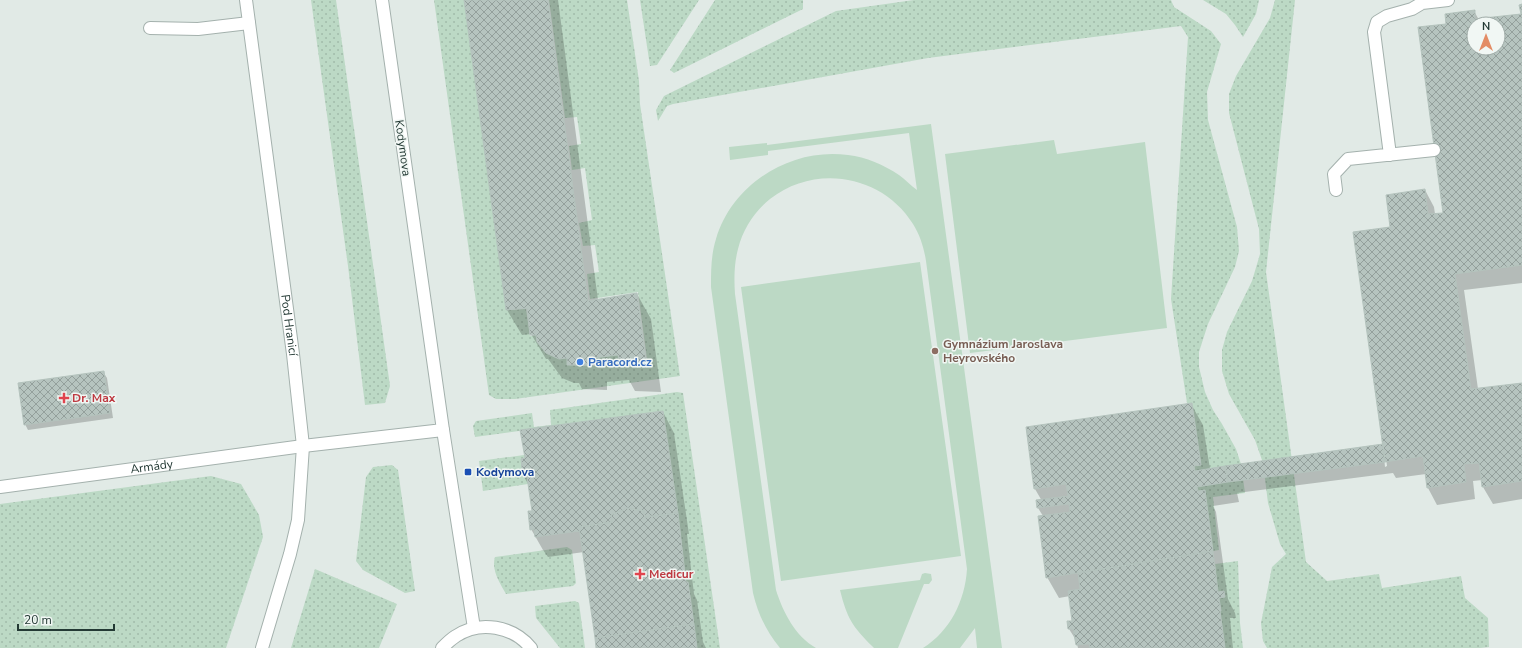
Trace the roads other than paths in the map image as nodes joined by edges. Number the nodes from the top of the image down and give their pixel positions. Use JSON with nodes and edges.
{"nodes":[{"id":1,"x":246,"y":0,"type":"edge"},
{"id":2,"x":382,"y":0,"type":"edge"},
{"id":3,"x":1448,"y":0,"type":"edge"},
{"id":4,"x":248,"y":23,"type":"junction"},
{"id":5,"x":150,"y":28,"type":"dead end"},
{"id":6,"x":1434,"y":150,"type":"dead end"},
{"id":7,"x":1390,"y":155,"type":"junction"},
{"id":8,"x":1336,"y":190,"type":"dead end"},
{"id":9,"x":443,"y":430,"type":"junction"},
{"id":10,"x":303,"y":446,"type":"junction"},
{"id":11,"x":0,"y":487,"type":"edge"},
{"id":12,"x":474,"y":628,"type":"junction"},
{"id":13,"x":262,"y":648,"type":"edge"},
{"id":14,"x":442,"y":648,"type":"edge"},
{"id":15,"x":531,"y":648,"type":"edge"}],
"edges":[{"from":1,"to":4,"type":"street","name":"Pod Hranicí"},
{"from":2,"to":9,"type":"street","name":"Kodymova"},
{"from":3,"to":7,"type":"street"},
{"from":4,"to":5,"type":"street"},
{"from":4,"to":10,"type":"street","name":"Pod Hranicí"},
{"from":6,"to":7,"type":"street"},
{"from":7,"to":8,"type":"street"},
{"from":9,"to":10,"type":"street","name":"Armády"},
{"from":9,"to":12,"type":"street","name":"Kodymova"},
{"from":10,"to":11,"type":"street","name":"Armády"},
{"from":10,"to":13,"type":"street","name":"Pod Hranicí"},
{"from":12,"to":14,"type":"street"},
{"from":12,"to":15,"type":"street"}]}
